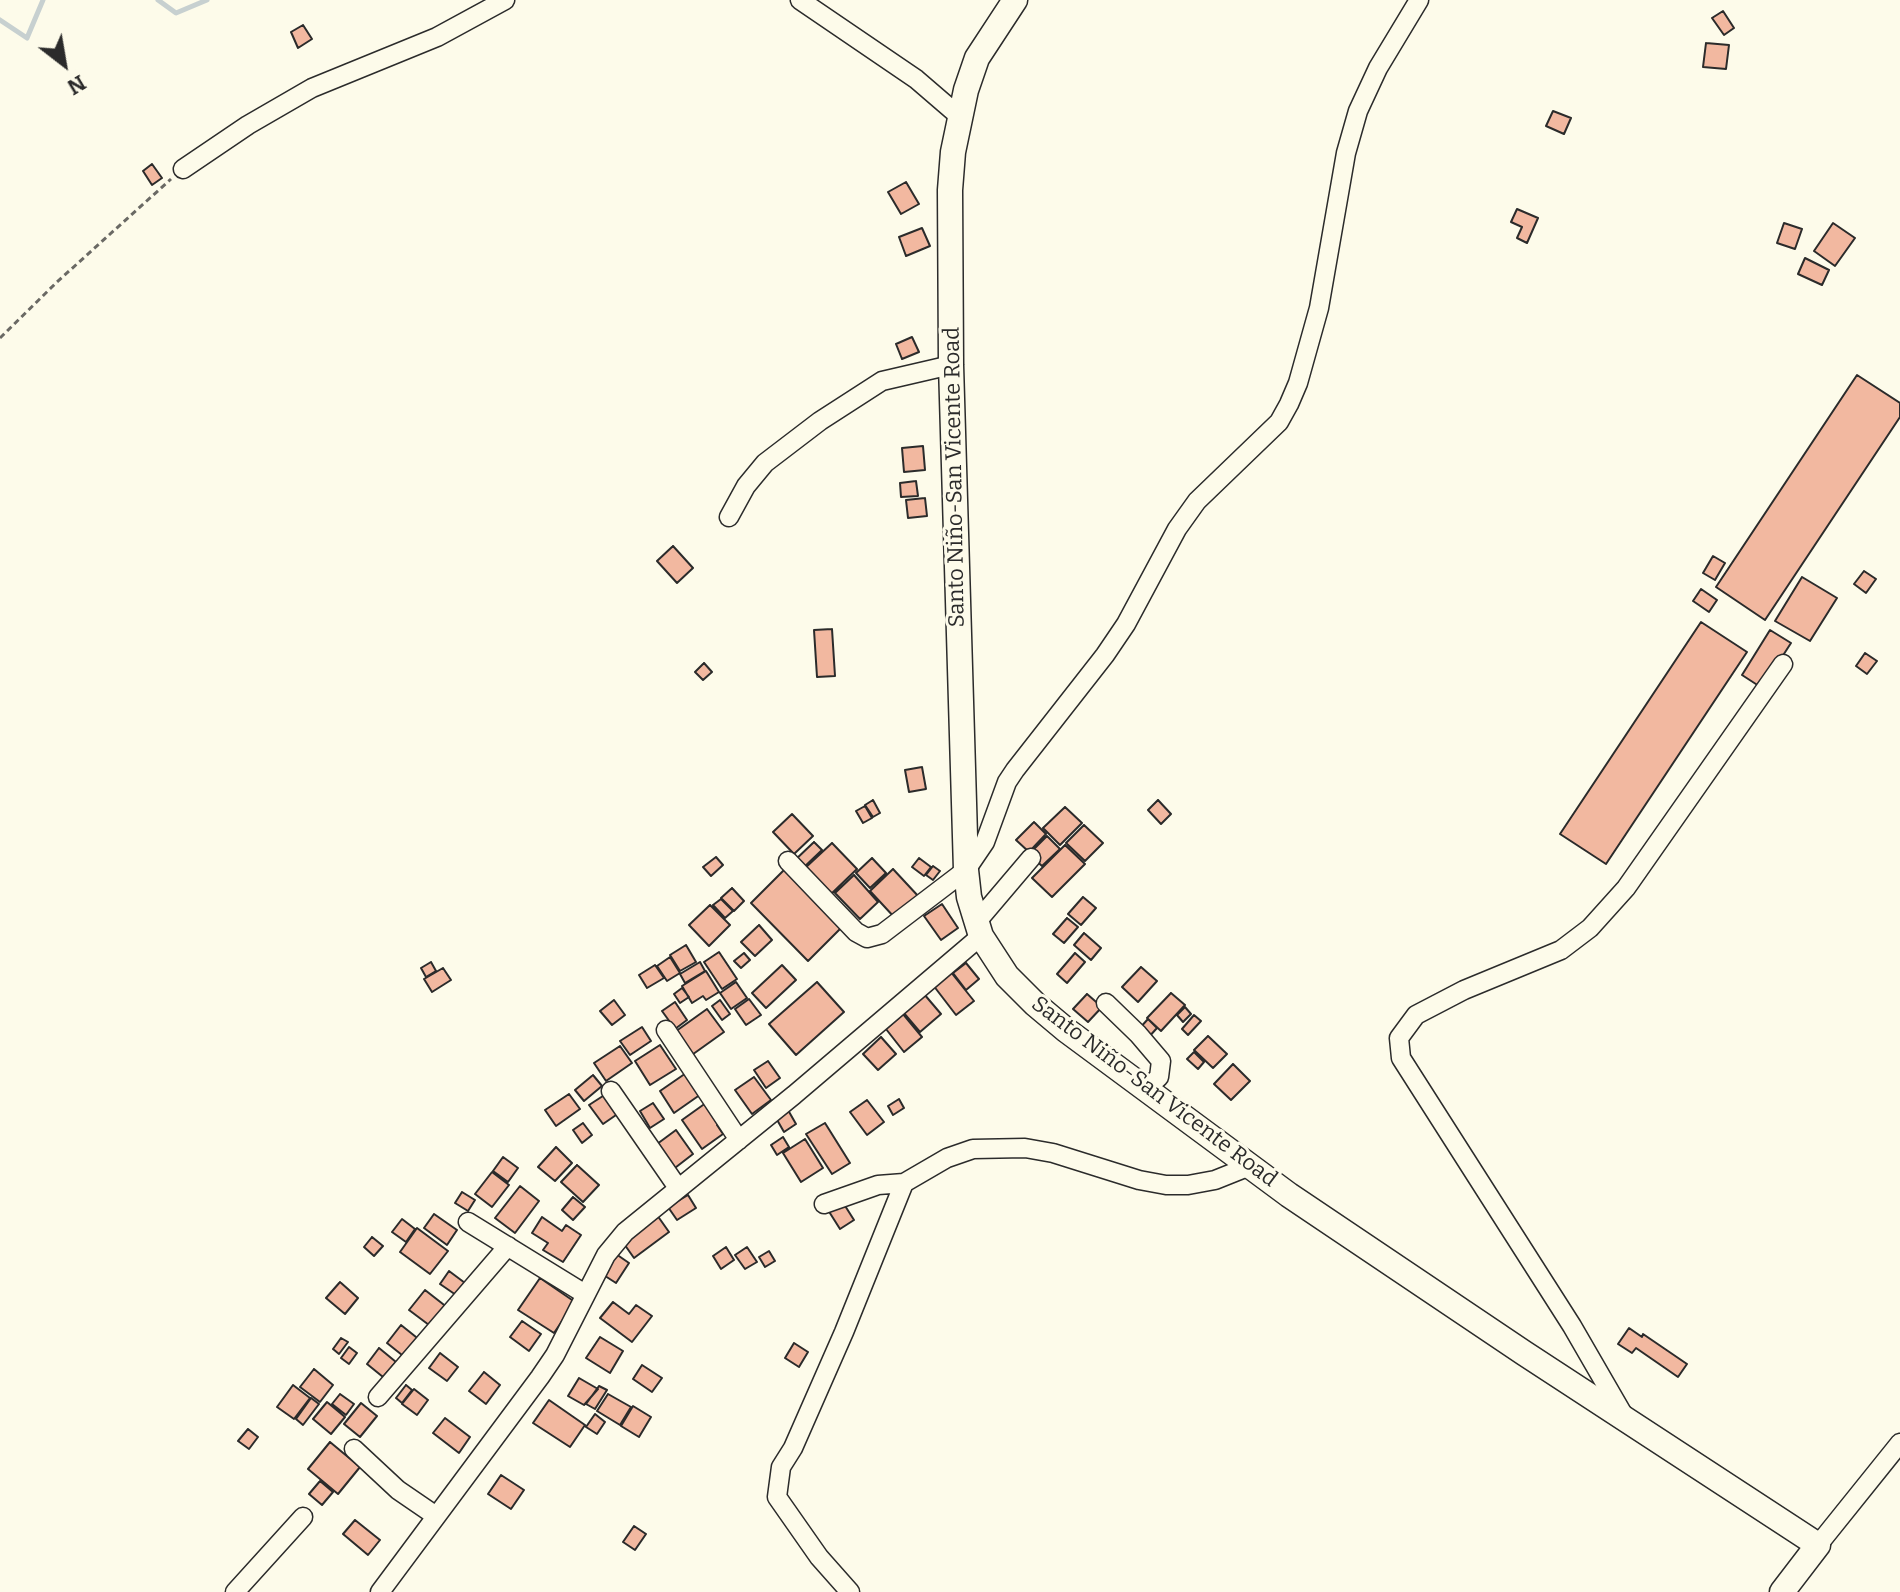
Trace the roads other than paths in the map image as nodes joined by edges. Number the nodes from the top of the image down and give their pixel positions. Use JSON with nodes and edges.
{"nodes":[{"id":1,"x":505,"y":0,"type":"edge"},
{"id":2,"x":800,"y":0,"type":"edge"},
{"id":3,"x":1015,"y":0,"type":"edge"},
{"id":4,"x":1419,"y":0,"type":"edge"},
{"id":5,"x":959,"y":116,"type":"junction"},
{"id":6,"x":183,"y":169,"type":"road end"},
{"id":7,"x":951,"y":365,"type":"junction"},
{"id":8,"x":729,"y":517,"type":"dead end"},
{"id":9,"x":1783,"y":664,"type":"dead end"},
{"id":10,"x":1031,"y":858,"type":"dead end"},
{"id":11,"x":788,"y":861,"type":"dead end"},
{"id":12,"x":966,"y":870,"type":"junction"},
{"id":13,"x":978,"y":930,"type":"junction"},
{"id":14,"x":1106,"y":1003,"type":"dead end"},
{"id":15,"x":666,"y":1030,"type":"dead end"},
{"id":16,"x":1146,"y":1089,"type":"junction"},
{"id":17,"x":611,"y":1091,"type":"dead end"},
{"id":18,"x":739,"y":1140,"type":"junction"},
{"id":19,"x":1250,"y":1166,"type":"junction"},
{"id":20,"x":904,"y":1183,"type":"junction"},
{"id":21,"x":678,"y":1188,"type":"junction"},
{"id":22,"x":824,"y":1204,"type":"dead end"},
{"id":23,"x":468,"y":1222,"type":"dead end"},
{"id":24,"x":508,"y":1246,"type":"junction"},
{"id":25,"x":585,"y":1294,"type":"junction"},
{"id":26,"x":378,"y":1397,"type":"dead end"},
{"id":27,"x":1625,"y":1417,"type":"junction"},
{"id":28,"x":1900,"y":1443,"type":"edge"},
{"id":29,"x":354,"y":1449,"type":"dead end"},
{"id":30,"x":436,"y":1516,"type":"junction"},
{"id":31,"x":303,"y":1517,"type":"dead end"},
{"id":32,"x":1818,"y":1545,"type":"junction"},
{"id":33,"x":235,"y":1592,"type":"edge"},
{"id":34,"x":380,"y":1592,"type":"edge"},
{"id":35,"x":850,"y":1592,"type":"edge"},
{"id":36,"x":1782,"y":1592,"type":"edge"}],
"edges":[{"from":1,"to":6,"type":"street"},
{"from":2,"to":5,"type":"street"},
{"from":3,"to":5,"type":"main road","name":"Santo Niño-San Vicente Road"},
{"from":4,"to":12,"type":"street"},
{"from":5,"to":7,"type":"main road","name":"Santo Niño-San Vicente Road"},
{"from":7,"to":8,"type":"street"},
{"from":7,"to":12,"type":"main road","name":"Santo Niño-San Vicente Road"},
{"from":9,"to":27,"type":"street"},
{"from":10,"to":13,"type":"street"},
{"from":11,"to":12,"type":"street"},
{"from":12,"to":13,"type":"main road","name":"Santo Niño-San Vicente Road"},
{"from":13,"to":16,"type":"main road","name":"Santo Niño-San Vicente Road"},
{"from":13,"to":18,"type":"street"},
{"from":14,"to":16,"type":"street"},
{"from":15,"to":18,"type":"street"},
{"from":16,"to":19,"type":"main road","name":"Santo Niño-San Vicente Road"},
{"from":17,"to":21,"type":"street"},
{"from":18,"to":21,"type":"street"},
{"from":19,"to":20,"type":"street"},
{"from":19,"to":27,"type":"main road","name":"Santo Niño-San Vicente Road"},
{"from":20,"to":22,"type":"street"},
{"from":20,"to":35,"type":"street"},
{"from":21,"to":25,"type":"street"},
{"from":23,"to":24,"type":"street"},
{"from":24,"to":25,"type":"street"},
{"from":24,"to":26,"type":"street"},
{"from":25,"to":30,"type":"street"},
{"from":27,"to":32,"type":"main road","name":"Santo Niño-San Vicente Road"},
{"from":28,"to":32,"type":"street"},
{"from":29,"to":30,"type":"street"},
{"from":30,"to":34,"type":"street"},
{"from":31,"to":33,"type":"street"},
{"from":32,"to":36,"type":"main road"}]}
